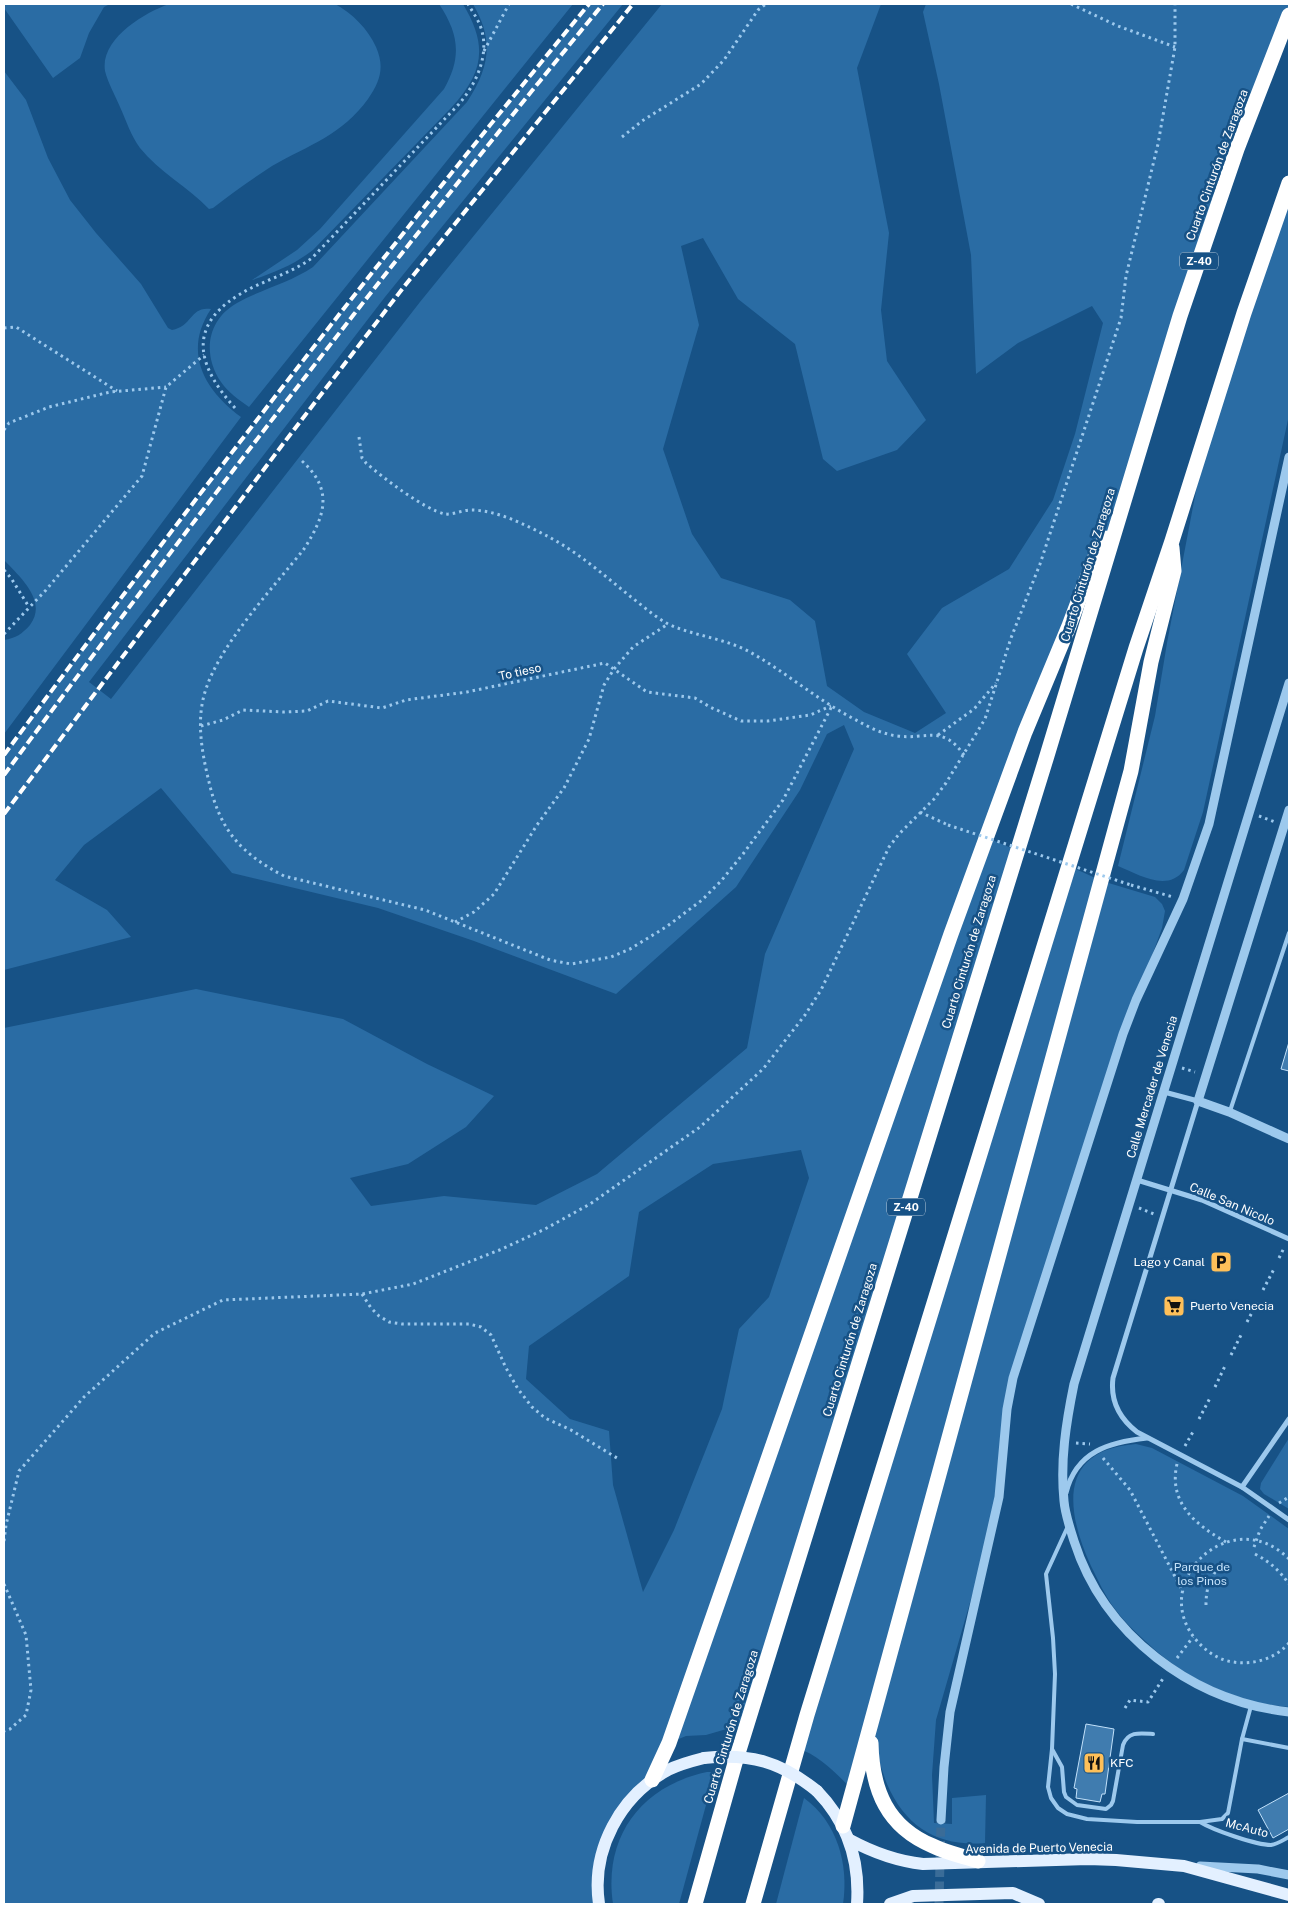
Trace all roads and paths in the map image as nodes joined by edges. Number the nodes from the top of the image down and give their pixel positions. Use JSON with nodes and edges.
{"nodes":[{"id":1,"x":468,"y":4,"type":"edge"},
{"id":2,"x":509,"y":4,"type":"edge"},
{"id":3,"x":766,"y":4,"type":"edge"},
{"id":4,"x":1072,"y":4,"type":"edge"},
{"id":5,"x":1175,"y":4,"type":"edge"},
{"id":6,"x":1289,"y":15,"type":"edge"},
{"id":7,"x":1175,"y":47,"type":"junction"},
{"id":8,"x":482,"y":54,"type":"junction"},
{"id":9,"x":622,"y":137,"type":"dead end"},
{"id":10,"x":1289,"y":183,"type":"edge"},
{"id":11,"x":4,"y":328,"type":"edge"},
{"id":12,"x":204,"y":355,"type":"junction"},
{"id":13,"x":166,"y":387,"type":"junction"},
{"id":14,"x":118,"y":391,"type":"junction"},
{"id":15,"x":235,"y":408,"type":"dead end"},
{"id":16,"x":4,"y":430,"type":"edge"},
{"id":17,"x":359,"y":437,"type":"dead end"},
{"id":18,"x":1289,"y":457,"type":"edge"},
{"id":19,"x":302,"y":461,"type":"dead end"},
{"id":20,"x":1120,"y":510,"type":"junction"},
{"id":21,"x":1172,"y":541,"type":"junction"},
{"id":22,"x":4,"y":570,"type":"edge"},
{"id":23,"x":29,"y":607,"type":"junction"},
{"id":24,"x":668,"y":624,"type":"junction"},
{"id":25,"x":4,"y":634,"type":"edge"},
{"id":26,"x":614,"y":668,"type":"junction"},
{"id":27,"x":998,"y":681,"type":"junction"},
{"id":28,"x":1289,"y":683,"type":"edge"},
{"id":29,"x":832,"y":706,"type":"junction"},
{"id":30,"x":201,"y":726,"type":"junction"},
{"id":31,"x":937,"y":735,"type":"junction"},
{"id":32,"x":964,"y":755,"type":"junction"},
{"id":33,"x":1289,"y":810,"type":"edge"},
{"id":34,"x":920,"y":812,"type":"junction"},
{"id":35,"x":1249,"y":813,"type":"junction"},
{"id":36,"x":1284,"y":825,"type":"junction"},
{"id":37,"x":1183,"y":900,"type":"junction"},
{"id":38,"x":454,"y":922,"type":"junction"},
{"id":39,"x":1289,"y":932,"type":"edge"},
{"id":40,"x":1172,"y":1064,"type":"junction"},
{"id":41,"x":1206,"y":1075,"type":"junction"},
{"id":42,"x":1164,"y":1092,"type":"junction"},
{"id":43,"x":1198,"y":1101,"type":"junction"},
{"id":44,"x":1230,"y":1112,"type":"junction"},
{"id":45,"x":1289,"y":1139,"type":"edge"},
{"id":46,"x":1137,"y":1180,"type":"junction"},
{"id":47,"x":1170,"y":1190,"type":"junction"},
{"id":48,"x":1129,"y":1204,"type":"junction"},
{"id":49,"x":1162,"y":1217,"type":"junction"},
{"id":50,"x":1289,"y":1239,"type":"edge"},
{"id":51,"x":1286,"y":1245,"type":"dead end"},
{"id":52,"x":1279,"y":1258,"type":"dead end"},
{"id":53,"x":1274,"y":1269,"type":"dead end"},
{"id":54,"x":1263,"y":1290,"type":"dead end"},
{"id":55,"x":362,"y":1294,"type":"junction"},
{"id":56,"x":1258,"y":1301,"type":"dead end"},
{"id":57,"x":1247,"y":1322,"type":"dead end"},
{"id":58,"x":1242,"y":1333,"type":"dead end"},
{"id":59,"x":1231,"y":1355,"type":"dead end"},
{"id":60,"x":1225,"y":1366,"type":"dead end"},
{"id":61,"x":1215,"y":1387,"type":"dead end"},
{"id":62,"x":1210,"y":1398,"type":"dead end"},
{"id":63,"x":1199,"y":1419,"type":"dead end"},
{"id":64,"x":1289,"y":1419,"type":"edge"},
{"id":65,"x":1194,"y":1430,"type":"dead end"},
{"id":66,"x":1148,"y":1438,"type":"junction"},
{"id":67,"x":1185,"y":1446,"type":"dead end"},
{"id":68,"x":1099,"y":1454,"type":"dead end"},
{"id":69,"x":617,"y":1458,"type":"dead end"},
{"id":70,"x":1178,"y":1461,"type":"dead end"},
{"id":71,"x":1242,"y":1487,"type":"junction"},
{"id":72,"x":1289,"y":1497,"type":"edge"},
{"id":73,"x":1064,"y":1502,"type":"junction"},
{"id":74,"x":1278,"y":1503,"type":"dead end"},
{"id":75,"x":1270,"y":1515,"type":"dead end"},
{"id":76,"x":1289,"y":1520,"type":"edge"},
{"id":77,"x":1069,"y":1524,"type":"junction"},
{"id":78,"x":1256,"y":1540,"type":"junction"},
{"id":79,"x":4,"y":1541,"type":"edge"},
{"id":80,"x":1226,"y":1542,"type":"junction"},
{"id":81,"x":1254,"y":1547,"type":"dead end"},
{"id":82,"x":1255,"y":1554,"type":"dead end"},
{"id":83,"x":1289,"y":1559,"type":"edge"},
{"id":84,"x":1218,"y":1568,"type":"dead end"},
{"id":85,"x":4,"y":1584,"type":"edge"},
{"id":86,"x":1289,"y":1584,"type":"edge"},
{"id":87,"x":1183,"y":1592,"type":"junction"},
{"id":88,"x":1206,"y":1605,"type":"dead end"},
{"id":89,"x":1193,"y":1637,"type":"junction"},
{"id":90,"x":1289,"y":1643,"type":"edge"},
{"id":91,"x":1176,"y":1660,"type":"dead end"},
{"id":92,"x":1164,"y":1677,"type":"dead end"},
{"id":93,"x":1251,"y":1706,"type":"junction"},
{"id":94,"x":1125,"y":1708,"type":"dead end"},
{"id":95,"x":1289,"y":1712,"type":"edge"},
{"id":96,"x":870,"y":1728,"type":"junction"},
{"id":97,"x":4,"y":1731,"type":"edge"},
{"id":98,"x":1153,"y":1734,"type":"dead end"},
{"id":99,"x":1242,"y":1739,"type":"junction"},
{"id":100,"x":1289,"y":1748,"type":"edge"},
{"id":101,"x":1052,"y":1749,"type":"junction"},
{"id":102,"x":652,"y":1780,"type":"junction"},
{"id":103,"x":942,"y":1820,"type":"tunnel mouth"},
{"id":104,"x":1200,"y":1822,"type":"junction"},
{"id":105,"x":844,"y":1826,"type":"junction"},
{"id":106,"x":1289,"y":1837,"type":"edge"},
{"id":107,"x":850,"y":1840,"type":"junction"},
{"id":108,"x":978,"y":1861,"type":"junction"},
{"id":109,"x":1184,"y":1866,"type":"junction"},
{"id":110,"x":1289,"y":1875,"type":"edge"},
{"id":111,"x":1289,"y":1895,"type":"edge"},
{"id":112,"x":599,"y":1904,"type":"edge"},
{"id":113,"x":695,"y":1904,"type":"edge"},
{"id":114,"x":753,"y":1904,"type":"edge"},
{"id":115,"x":857,"y":1904,"type":"edge"},
{"id":116,"x":890,"y":1904,"type":"edge"},
{"id":117,"x":1039,"y":1904,"type":"edge"}],
"edges":[{"from":1,"to":8,"type":"path"},
{"from":2,"to":8,"type":"path"},
{"from":3,"to":9,"type":"path"},
{"from":4,"to":7,"type":"path"},
{"from":5,"to":7,"type":"path"},
{"from":6,"to":20,"type":"highway","name":"Cuarto Cinturón de Zaragoza","number":"Z-40"},
{"from":7,"to":27,"type":"path"},
{"from":8,"to":12,"type":"path"},
{"from":10,"to":21,"type":"highway"},
{"from":11,"to":14,"type":"path"},
{"from":12,"to":13,"type":"path"},
{"from":12,"to":15,"type":"path"},
{"from":13,"to":14,"type":"path"},
{"from":13,"to":23,"type":"path"},
{"from":14,"to":16,"type":"path"},
{"from":17,"to":24,"type":"path"},
{"from":18,"to":37,"type":"street"},
{"from":19,"to":30,"type":"path"},
{"from":20,"to":102,"type":"highway"},
{"from":20,"to":113,"type":"highway","name":"Cuarto Cinturón de Zaragoza","number":"Z-40"},
{"from":21,"to":96,"type":"highway"},
{"from":21,"to":114,"type":"highway"},
{"from":22,"to":23,"type":"path"},
{"from":23,"to":25,"type":"path"},
{"from":24,"to":26,"type":"path"},
{"from":24,"to":29,"type":"path"},
{"from":26,"to":29,"type":"path"},
{"from":26,"to":30,"type":"path","name":"To tieso"},
{"from":26,"to":38,"type":"path"},
{"from":27,"to":31,"type":"path"},
{"from":27,"to":32,"type":"path"},
{"from":28,"to":35,"type":"street","name":"Calle Mercader de Venecia"},
{"from":29,"to":31,"type":"path"},
{"from":29,"to":38,"type":"path"},
{"from":30,"to":38,"type":"path"},
{"from":31,"to":32,"type":"path"},
{"from":32,"to":34,"type":"path"},
{"from":33,"to":36,"type":"street"},
{"from":34,"to":37,"type":"path","bridge":true},
{"from":34,"to":55,"type":"path"},
{"from":35,"to":36,"type":"path"},
{"from":35,"to":40,"type":"street","name":"Calle Mercader de Venecia"},
{"from":36,"to":41,"type":"street"},
{"from":37,"to":103,"type":"street"},
{"from":39,"to":44,"type":"lane"},
{"from":40,"to":41,"type":"path"},
{"from":40,"to":42,"type":"street","name":"Calle Mercader de Venecia"},
{"from":41,"to":43,"type":"street"},
{"from":42,"to":43,"type":"street"},
{"from":42,"to":46,"type":"street","name":"Calle Mercader de Venecia"},
{"from":43,"to":44,"type":"street"},
{"from":43,"to":47,"type":"street"},
{"from":44,"to":45,"type":"street"},
{"from":46,"to":47,"type":"street","name":"Calle San Nicolo"},
{"from":46,"to":48,"type":"street","name":"Calle Mercader de Venecia"},
{"from":47,"to":49,"type":"street"},
{"from":47,"to":50,"type":"street","name":"Calle San Nicolo"},
{"from":48,"to":49,"type":"path"},
{"from":48,"to":73,"type":"street","name":"Calle Mercader de Venecia"},
{"from":49,"to":66,"type":"street"},
{"from":51,"to":52,"type":"path"},
{"from":53,"to":54,"type":"path"},
{"from":55,"to":69,"type":"path"},
{"from":55,"to":79,"type":"path"},
{"from":56,"to":57,"type":"path"},
{"from":58,"to":59,"type":"path"},
{"from":60,"to":61,"type":"path"},
{"from":62,"to":63,"type":"path"},
{"from":64,"to":71,"type":"street"},
{"from":65,"to":67,"type":"path"},
{"from":66,"to":71,"type":"street"},
{"from":66,"to":73,"type":"street"},
{"from":68,"to":87,"type":"path"},
{"from":70,"to":80,"type":"path"},
{"from":71,"to":76,"type":"street"},
{"from":72,"to":74,"type":"path"},
{"from":73,"to":77,"type":"street","name":"Calle Mercader de Venecia"},
{"from":75,"to":78,"type":"path"},
{"from":77,"to":93,"type":"street","name":"Calle Mercader de Venecia"},
{"from":77,"to":101,"type":"lane"},
{"from":78,"to":80,"type":"path"},
{"from":78,"to":81,"type":"path"},
{"from":78,"to":83,"type":"path"},
{"from":80,"to":87,"type":"path"},
{"from":82,"to":86,"type":"path"},
{"from":84,"to":88,"type":"path"},
{"from":85,"to":97,"type":"path"},
{"from":87,"to":89,"type":"path"},
{"from":89,"to":90,"type":"path"},
{"from":89,"to":91,"type":"path"},
{"from":92,"to":94,"type":"path"},
{"from":93,"to":95,"type":"street","name":"Calle Mercader de Venecia"},
{"from":93,"to":99,"type":"lane"},
{"from":96,"to":105,"type":"highway"},
{"from":96,"to":108,"type":"highway"},
{"from":98,"to":101,"type":"lane"},
{"from":99,"to":100,"type":"lane"},
{"from":99,"to":104,"type":"lane"},
{"from":101,"to":104,"type":"lane"},
{"from":102,"to":105,"type":"main road","bridge":true},
{"from":102,"to":112,"type":"main road"},
{"from":104,"to":106,"type":"lane","name":"McAuto"},
{"from":105,"to":107,"type":"main road"},
{"from":107,"to":108,"type":"main road","name":"Avenida de Puerto Venecia"},
{"from":107,"to":115,"type":"main road"},
{"from":108,"to":109,"type":"main road","name":"Avenida de Puerto Venecia"},
{"from":109,"to":110,"type":"street"},
{"from":109,"to":111,"type":"main road","name":"Avenida de Puerto Venecia"},
{"from":116,"to":117,"type":"main road"}]}
